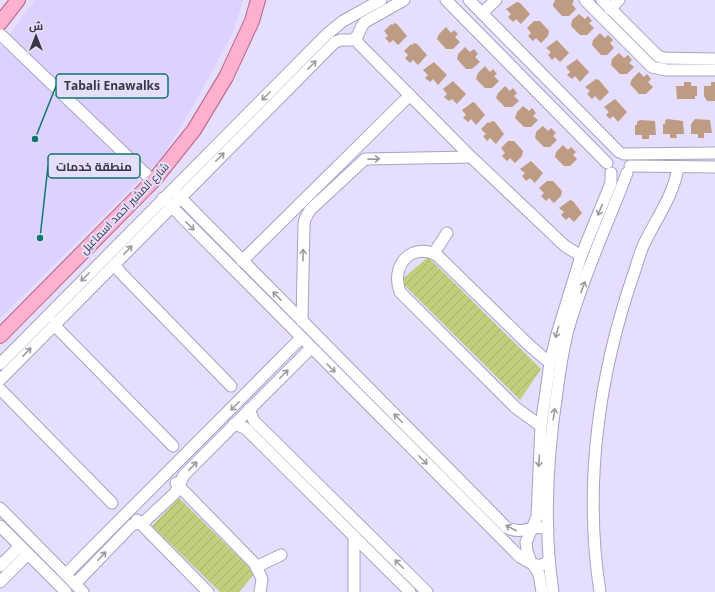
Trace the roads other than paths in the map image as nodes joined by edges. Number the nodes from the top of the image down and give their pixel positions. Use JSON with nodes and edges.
{"nodes":[{"id":1,"x":18,"y":0,"type":"edge"},
{"id":2,"x":258,"y":0,"type":"edge"},
{"id":3,"x":381,"y":0,"type":"edge"},
{"id":4,"x":404,"y":0,"type":"edge"},
{"id":5,"x":446,"y":0,"type":"edge"},
{"id":6,"x":496,"y":0,"type":"edge"},
{"id":7,"x":585,"y":0,"type":"edge"},
{"id":8,"x":602,"y":0,"type":"edge"},
{"id":9,"x":619,"y":0,"type":"edge"},
{"id":10,"x":472,"y":1,"type":"edge"},
{"id":11,"x":610,"y":9,"type":"junction"},
{"id":12,"x":482,"y":13,"type":"junction"},
{"id":13,"x":348,"y":18,"type":"junction"},
{"id":14,"x":0,"y":23,"type":"edge"},
{"id":15,"x":334,"y":28,"type":"junction"},
{"id":16,"x":358,"y":33,"type":"junction"},
{"id":17,"x":0,"y":34,"type":"edge"},
{"id":18,"x":341,"y":40,"type":"junction"},
{"id":19,"x":715,"y":59,"type":"edge"},
{"id":20,"x":715,"y":70,"type":"edge"},
{"id":21,"x":410,"y":95,"type":"junction"},
{"id":22,"x":621,"y":153,"type":"junction"},
{"id":23,"x":715,"y":153,"type":"edge"},
{"id":24,"x":471,"y":157,"type":"junction"},
{"id":25,"x":678,"y":167,"type":"junction"},
{"id":26,"x":715,"y":167,"type":"edge"},
{"id":27,"x":609,"y":168,"type":"junction"},
{"id":28,"x":628,"y":169,"type":"junction"},
{"id":29,"x":153,"y":181,"type":"junction"},
{"id":30,"x":177,"y":193,"type":"junction"},
{"id":31,"x":168,"y":202,"type":"junction"},
{"id":32,"x":447,"y":233,"type":"dead end"},
{"id":33,"x":434,"y":253,"type":"junction"},
{"id":34,"x":581,"y":256,"type":"junction"},
{"id":35,"x":242,"y":261,"type":"junction"},
{"id":36,"x":115,"y":264,"type":"junction"},
{"id":37,"x":289,"y":308,"type":"junction"},
{"id":38,"x":280,"y":317,"type":"junction"},
{"id":39,"x":302,"y":322,"type":"junction"},
{"id":40,"x":55,"y":323,"type":"junction"},
{"id":41,"x":0,"y":336,"type":"edge"},
{"id":42,"x":301,"y":338,"type":"junction"},
{"id":43,"x":311,"y":348,"type":"junction"},
{"id":44,"x":550,"y":363,"type":"junction"},
{"id":45,"x":0,"y":364,"type":"edge"},
{"id":46,"x":0,"y":380,"type":"edge"},
{"id":47,"x":231,"y":386,"type":"dead end"},
{"id":48,"x":0,"y":389,"type":"edge"},
{"id":49,"x":249,"y":409,"type":"junction"},
{"id":50,"x":234,"y":424,"type":"junction"},
{"id":51,"x":541,"y":426,"type":"junction"},
{"id":52,"x":173,"y":446,"type":"dead end"},
{"id":53,"x":165,"y":476,"type":"junction"},
{"id":54,"x":179,"y":487,"type":"junction"},
{"id":55,"x":112,"y":503,"type":"dead end"},
{"id":56,"x":0,"y":508,"type":"edge"},
{"id":57,"x":132,"y":508,"type":"junction"},
{"id":58,"x":142,"y":523,"type":"junction"},
{"id":59,"x":0,"y":526,"type":"edge"},
{"id":60,"x":532,"y":529,"type":"junction"},
{"id":61,"x":548,"y":530,"type":"junction"},
{"id":62,"x":354,"y":536,"type":"junction"},
{"id":63,"x":20,"y":546,"type":"junction"},
{"id":64,"x":28,"y":554,"type":"junction"},
{"id":65,"x":281,"y":555,"type":"dead end"},
{"id":66,"x":549,"y":560,"type":"junction"},
{"id":67,"x":533,"y":564,"type":"junction"},
{"id":68,"x":0,"y":566,"type":"edge"},
{"id":69,"x":256,"y":567,"type":"junction"},
{"id":70,"x":66,"y":574,"type":"junction"},
{"id":71,"x":0,"y":582,"type":"edge"},
{"id":72,"x":75,"y":584,"type":"junction"},
{"id":73,"x":423,"y":591,"type":"edge"},
{"id":74,"x":66,"y":592,"type":"edge"},
{"id":75,"x":83,"y":592,"type":"edge"},
{"id":76,"x":208,"y":592,"type":"edge"},
{"id":77,"x":260,"y":592,"type":"edge"},
{"id":78,"x":354,"y":592,"type":"edge"},
{"id":79,"x":410,"y":592,"type":"edge"},
{"id":80,"x":542,"y":592,"type":"edge"},
{"id":81,"x":553,"y":592,"type":"edge"},
{"id":82,"x":600,"y":592,"type":"edge"}],
"edges":[{"from":1,"to":14,"type":"main road"},
{"from":2,"to":29,"type":"main road","name":"شارع المشير احمد اسماعيل"},
{"from":3,"to":13,"type":"street"},
{"from":4,"to":16,"type":"street"},
{"from":5,"to":27,"type":"street"},
{"from":6,"to":12,"type":"street"},
{"from":7,"to":20,"type":"street"},
{"from":8,"to":11,"type":"street"},
{"from":9,"to":11,"type":"street"},
{"from":10,"to":12,"type":"street"},
{"from":11,"to":19,"type":"street"},
{"from":12,"to":22,"type":"street"},
{"from":13,"to":15,"type":"street"},
{"from":13,"to":16,"type":"street"},
{"from":15,"to":18,"type":"street"},
{"from":15,"to":30,"type":"street","one_way":true},
{"from":16,"to":18,"type":"street"},
{"from":16,"to":21,"type":"street"},
{"from":17,"to":29,"type":"street"},
{"from":30,"to":18,"type":"street","one_way":true},
{"from":21,"to":24,"type":"street"},
{"from":21,"to":35,"type":"street"},
{"from":22,"to":23,"type":"street"},
{"from":22,"to":27,"type":"street"},
{"from":22,"to":28,"type":"street"},
{"from":24,"to":34,"type":"street"},
{"from":39,"to":24,"type":"street","one_way":true},
{"from":25,"to":26,"type":"street"},
{"from":25,"to":28,"type":"street"},
{"from":25,"to":82,"type":"street"},
{"from":27,"to":28,"type":"street"},
{"from":27,"to":34,"type":"street","one_way":true},
{"from":61,"to":28,"type":"street","one_way":true},
{"from":29,"to":41,"type":"main road","name":"شارع المشير احمد اسماعيل"},
{"from":30,"to":31,"type":"street"},
{"from":30,"to":35,"type":"street"},
{"from":36,"to":31,"type":"street","one_way":true},
{"from":31,"to":38,"type":"street","one_way":true},
{"from":31,"to":45,"type":"street","one_way":true},
{"from":32,"to":33,"type":"street"},
{"from":33,"to":44,"type":"street"},
{"from":33,"to":51,"type":"street"},
{"from":34,"to":44,"type":"street","one_way":true},
{"from":37,"to":35,"type":"street","one_way":true},
{"from":36,"to":40,"type":"street"},
{"from":36,"to":47,"type":"street"},
{"from":37,"to":38,"type":"street"},
{"from":37,"to":39,"type":"street"},
{"from":38,"to":42,"type":"street"},
{"from":60,"to":39,"type":"street","one_way":true},
{"from":46,"to":40,"type":"street","one_way":true},
{"from":40,"to":52,"type":"street"},
{"from":42,"to":43,"type":"street"},
{"from":42,"to":53,"type":"street","one_way":true},
{"from":49,"to":43,"type":"street","one_way":true},
{"from":43,"to":67,"type":"street","one_way":true},
{"from":44,"to":51,"type":"street"},
{"from":48,"to":55,"type":"street"},
{"from":49,"to":50,"type":"street"},
{"from":73,"to":49,"type":"street","one_way":true},
{"from":54,"to":50,"type":"street","one_way":true},
{"from":50,"to":62,"type":"street"},
{"from":51,"to":60,"type":"street","one_way":true},
{"from":53,"to":54,"type":"street"},
{"from":53,"to":57,"type":"street"},
{"from":54,"to":58,"type":"street"},
{"from":54,"to":69,"type":"street"},
{"from":56,"to":70,"type":"street"},
{"from":57,"to":58,"type":"street"},
{"from":57,"to":70,"type":"street"},
{"from":72,"to":58,"type":"street","one_way":true},
{"from":58,"to":76,"type":"street"},
{"from":59,"to":63,"type":"street"},
{"from":60,"to":61,"type":"street"},
{"from":60,"to":67,"type":"street"},
{"from":61,"to":66,"type":"street"},
{"from":62,"to":78,"type":"street"},
{"from":62,"to":79,"type":"street"},
{"from":63,"to":64,"type":"street"},
{"from":63,"to":68,"type":"street"},
{"from":64,"to":71,"type":"street"},
{"from":64,"to":74,"type":"street"},
{"from":65,"to":69,"type":"street"},
{"from":66,"to":67,"type":"street"},
{"from":66,"to":81,"type":"street"},
{"from":67,"to":80,"type":"street"},
{"from":69,"to":77,"type":"street"},
{"from":70,"to":72,"type":"street"},
{"from":72,"to":75,"type":"street"}]}
